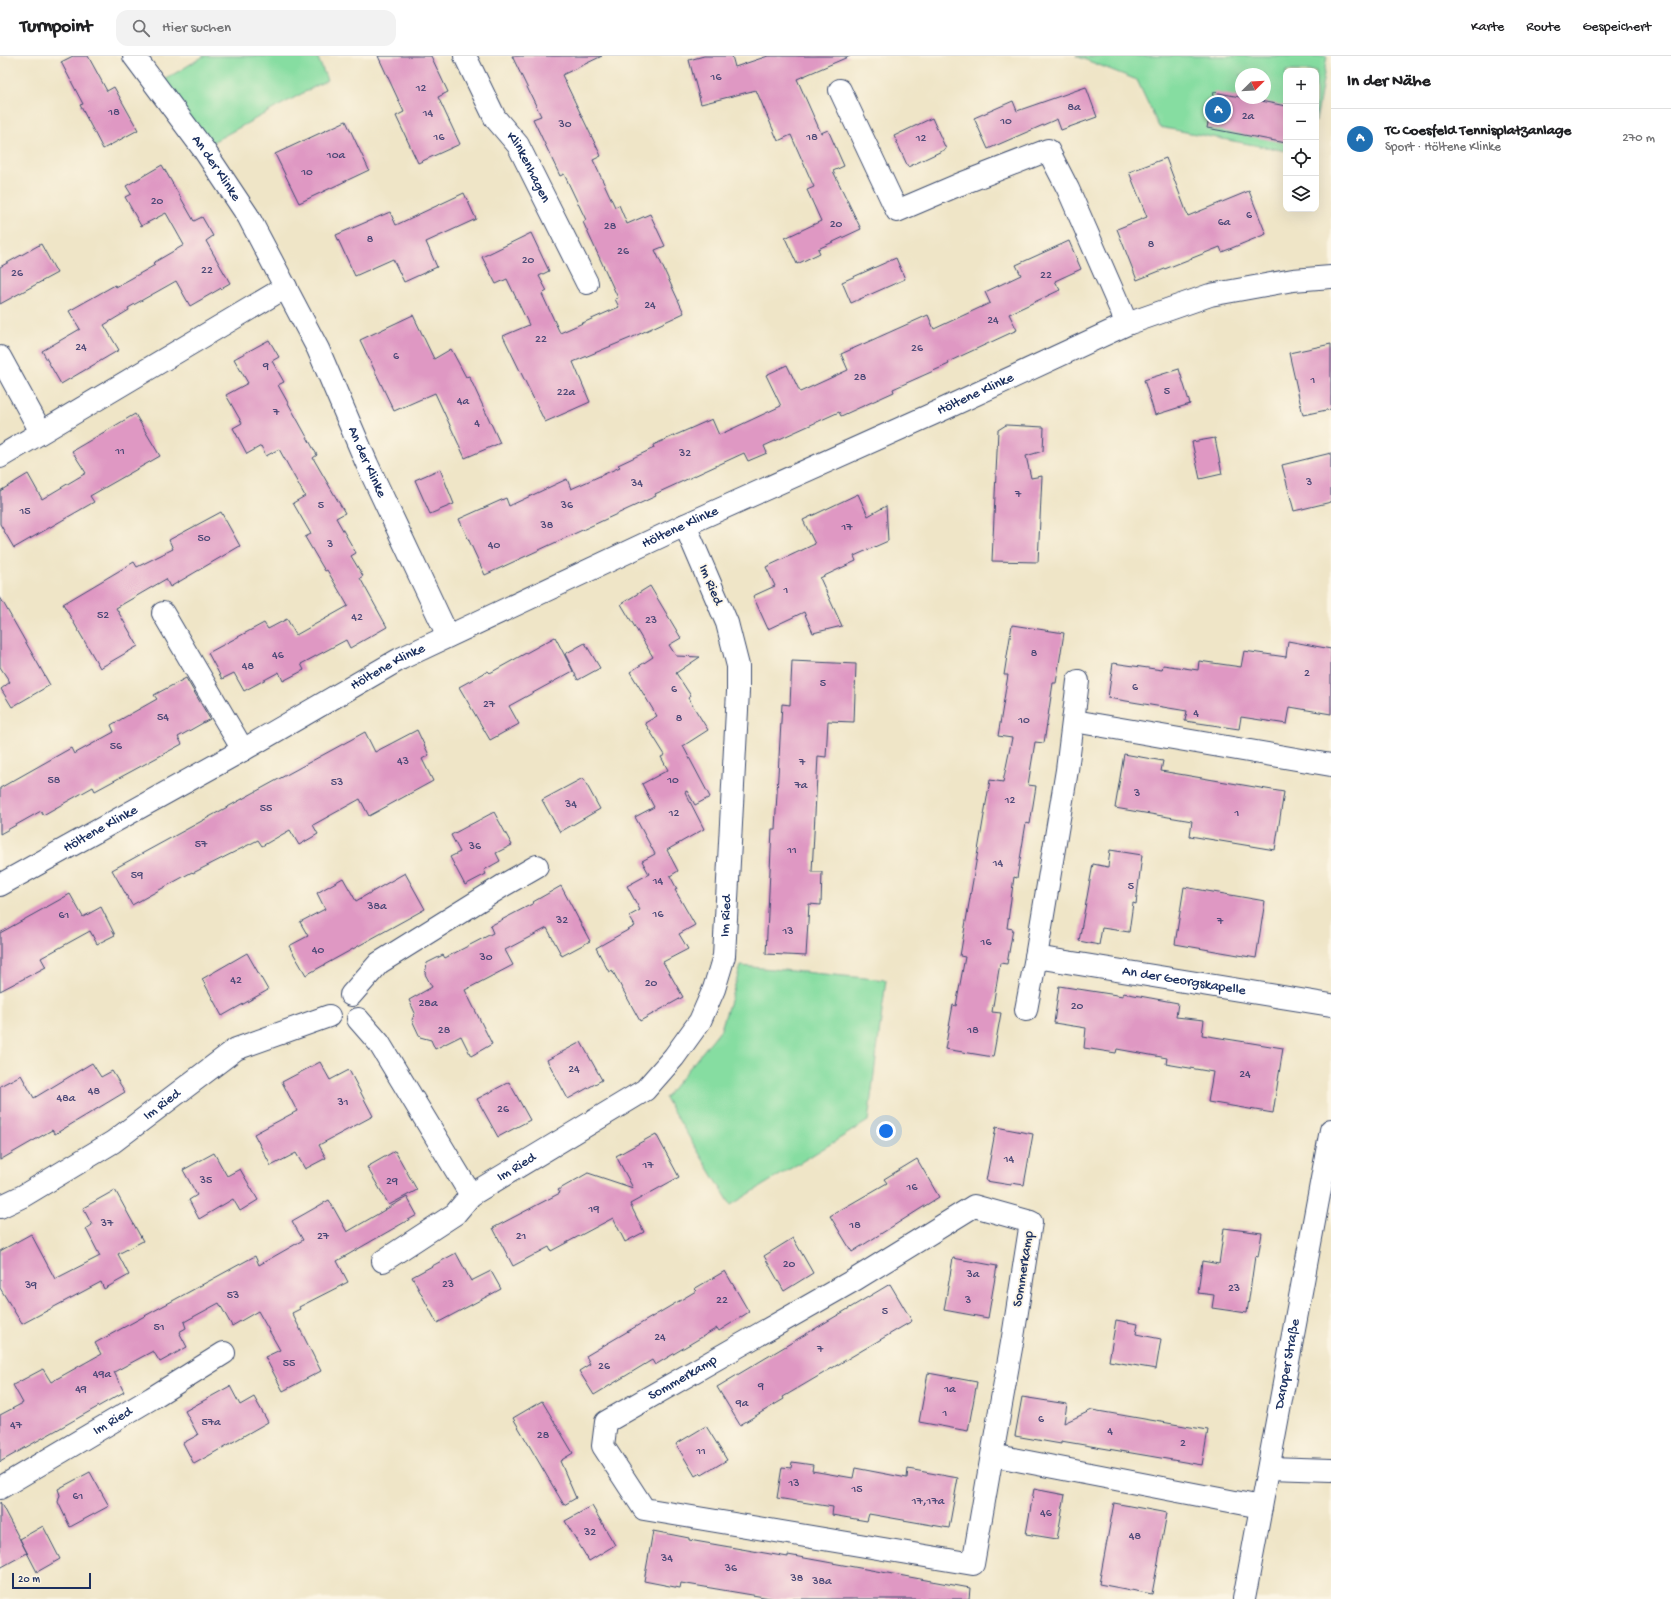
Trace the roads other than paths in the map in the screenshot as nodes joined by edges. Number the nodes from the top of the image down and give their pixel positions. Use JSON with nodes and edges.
{"nodes":[{"id":1,"x":134,"y":56,"type":"edge"},
{"id":2,"x":465,"y":56,"type":"edge"},
{"id":3,"x":840,"y":90,"type":"dead end"},
{"id":4,"x":1331,"y":277,"type":"edge"},
{"id":5,"x":587,"y":283,"type":"dead end"},
{"id":6,"x":286,"y":287,"type":"junction"},
{"id":7,"x":1128,"y":324,"type":"junction"},
{"id":8,"x":0,"y":357,"type":"edge"},
{"id":9,"x":41,"y":432,"type":"junction"},
{"id":10,"x":0,"y":457,"type":"edge"},
{"id":11,"x":684,"y":525,"type":"junction"},
{"id":12,"x":163,"y":613,"type":"dead end"},
{"id":13,"x":448,"y":636,"type":"junction"},
{"id":14,"x":1078,"y":681,"type":"dead end"},
{"id":15,"x":1074,"y":721,"type":"junction"},
{"id":16,"x":243,"y":750,"type":"junction"},
{"id":17,"x":1331,"y":765,"type":"edge"},
{"id":18,"x":537,"y":866,"type":"dead end"},
{"id":19,"x":0,"y":885,"type":"edge"},
{"id":20,"x":1036,"y":957,"type":"junction"},
{"id":21,"x":351,"y":995,"type":"junction"},
{"id":22,"x":1331,"y":1005,"type":"edge"},
{"id":23,"x":1026,"y":1010,"type":"dead end"},
{"id":24,"x":329,"y":1016,"type":"junction"},
{"id":25,"x":358,"y":1019,"type":"junction"},
{"id":26,"x":1331,"y":1130,"type":"edge"},
{"id":27,"x":471,"y":1195,"type":"junction"},
{"id":28,"x":0,"y":1207,"type":"edge"},
{"id":29,"x":383,"y":1261,"type":"dead end"},
{"id":30,"x":224,"y":1352,"type":"dead end"},
{"id":31,"x":992,"y":1455,"type":"junction"},
{"id":32,"x":1269,"y":1468,"type":"junction"},
{"id":33,"x":1331,"y":1470,"type":"edge"},
{"id":34,"x":0,"y":1488,"type":"edge"},
{"id":35,"x":1261,"y":1507,"type":"junction"},
{"id":36,"x":1244,"y":1599,"type":"edge"}],
"edges":[{"from":1,"to":6,"type":"street","name":"An der Klinke"},
{"from":2,"to":5,"type":"street","name":"Klinkenhagen"},
{"from":3,"to":7,"type":"street"},
{"from":4,"to":7,"type":"street","name":"Höltene Klinke"},
{"from":6,"to":9,"type":"street"},
{"from":6,"to":13,"type":"street","name":"An der Klinke"},
{"from":7,"to":11,"type":"street","name":"Höltene Klinke"},
{"from":8,"to":9,"type":"street"},
{"from":9,"to":10,"type":"street"},
{"from":11,"to":13,"type":"street","name":"Höltene Klinke"},
{"from":11,"to":27,"type":"street","name":"Im Ried"},
{"from":12,"to":16,"type":"street"},
{"from":13,"to":16,"type":"street","name":"Höltene Klinke"},
{"from":14,"to":15,"type":"street"},
{"from":15,"to":17,"type":"street"},
{"from":15,"to":20,"type":"street"},
{"from":16,"to":19,"type":"street","name":"Höltene Klinke"},
{"from":18,"to":21,"type":"street"},
{"from":20,"to":22,"type":"street","name":"An der Georgskapelle"},
{"from":20,"to":23,"type":"street"},
{"from":21,"to":24,"type":"street"},
{"from":21,"to":25,"type":"street"},
{"from":24,"to":25,"type":"street"},
{"from":24,"to":28,"type":"street","name":"Im Ried"},
{"from":25,"to":27,"type":"street"},
{"from":26,"to":32,"type":"street","name":"Daruper Straße"},
{"from":27,"to":29,"type":"street","name":"Im Ried"},
{"from":30,"to":34,"type":"street","name":"Im Ried"},
{"from":31,"to":31,"type":"street","name":"Sommerkamp"},
{"from":31,"to":35,"type":"street"},
{"from":32,"to":33,"type":"street"},
{"from":32,"to":35,"type":"street","name":"Daruper Straße"},
{"from":35,"to":36,"type":"street","name":"Daruper Straße"}]}
